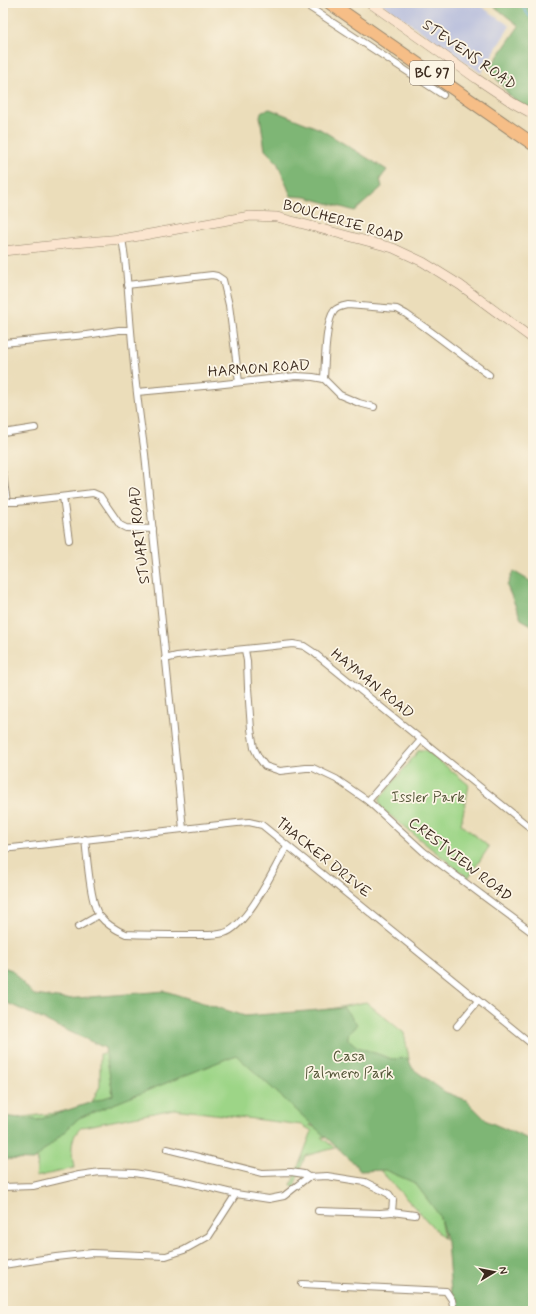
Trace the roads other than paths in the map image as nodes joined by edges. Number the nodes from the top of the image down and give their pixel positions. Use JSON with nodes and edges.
{"nodes":[{"id":1,"x":304,"y":3,"type":"edge"},
{"id":2,"x":330,"y":3,"type":"edge"},
{"id":3,"x":341,"y":3,"type":"edge"},
{"id":4,"x":370,"y":3,"type":"edge"},
{"id":5,"x":443,"y":95,"type":"dead end"},
{"id":6,"x":533,"y":114,"type":"edge"},
{"id":7,"x":533,"y":134,"type":"edge"},
{"id":8,"x":533,"y":144,"type":"edge"},
{"id":9,"x":122,"y":239,"type":"junction"},
{"id":10,"x":3,"y":251,"type":"edge"},
{"id":11,"x":128,"y":285,"type":"junction"},
{"id":12,"x":130,"y":330,"type":"junction"},
{"id":13,"x":533,"y":339,"type":"edge"},
{"id":14,"x":3,"y":343,"type":"edge"},
{"id":15,"x":489,"y":375,"type":"dead end"},
{"id":16,"x":324,"y":379,"type":"junction"},
{"id":17,"x":238,"y":382,"type":"junction"},
{"id":18,"x":136,"y":392,"type":"junction"},
{"id":19,"x":374,"y":407,"type":"dead end"},
{"id":20,"x":35,"y":428,"type":"dead end"},
{"id":21,"x":3,"y":433,"type":"edge"},
{"id":22,"x":3,"y":474,"type":"edge"},
{"id":23,"x":63,"y":497,"type":"junction"},
{"id":24,"x":152,"y":529,"type":"junction"},
{"id":25,"x":69,"y":540,"type":"dead end"},
{"id":26,"x":245,"y":650,"type":"junction"},
{"id":27,"x":165,"y":659,"type":"junction"},
{"id":28,"x":421,"y":740,"type":"junction"},
{"id":29,"x":368,"y":801,"type":"junction"},
{"id":30,"x":183,"y":829,"type":"junction"},
{"id":31,"x":533,"y":830,"type":"edge"},
{"id":32,"x":85,"y":839,"type":"junction"},
{"id":33,"x":287,"y":846,"type":"junction"},
{"id":34,"x":3,"y":848,"type":"edge"},
{"id":35,"x":99,"y":915,"type":"junction"},
{"id":36,"x":78,"y":927,"type":"dead end"},
{"id":37,"x":533,"y":933,"type":"edge"},
{"id":38,"x":478,"y":1001,"type":"junction"},
{"id":39,"x":457,"y":1026,"type":"dead end"},
{"id":40,"x":533,"y":1045,"type":"edge"},
{"id":41,"x":167,"y":1149,"type":"dead end"},
{"id":42,"x":308,"y":1177,"type":"junction"},
{"id":43,"x":3,"y":1187,"type":"edge"},
{"id":44,"x":236,"y":1194,"type":"junction"},
{"id":45,"x":318,"y":1211,"type":"dead end"},
{"id":46,"x":392,"y":1212,"type":"junction"},
{"id":47,"x":415,"y":1215,"type":"dead end"},
{"id":48,"x":3,"y":1266,"type":"edge"},
{"id":49,"x":302,"y":1284,"type":"dead end"},
{"id":50,"x":454,"y":1311,"type":"edge"}],
"edges":[{"from":1,"to":5,"type":"street"},
{"from":2,"to":8,"type":"highway","number":"BC 97"},
{"from":3,"to":7,"type":"highway","number":"BC 97"},
{"from":4,"to":6,"type":"main road","name":"STEVENS ROAD"},
{"from":9,"to":10,"type":"main road","name":"BOUCHERIE ROAD"},
{"from":9,"to":11,"type":"street","name":"STUART ROAD"},
{"from":9,"to":13,"type":"main road","name":"BOUCHERIE ROAD"},
{"from":11,"to":12,"type":"street","name":"STUART ROAD"},
{"from":11,"to":17,"type":"street"},
{"from":12,"to":14,"type":"street"},
{"from":12,"to":18,"type":"street","name":"STUART ROAD"},
{"from":15,"to":16,"type":"street"},
{"from":16,"to":17,"type":"street","name":"HARMON ROAD"},
{"from":16,"to":19,"type":"street","name":"HARMON ROAD"},
{"from":17,"to":18,"type":"street","name":"HARMON ROAD"},
{"from":18,"to":24,"type":"street","name":"STUART ROAD"},
{"from":20,"to":21,"type":"street"},
{"from":22,"to":23,"type":"street"},
{"from":23,"to":24,"type":"street"},
{"from":23,"to":25,"type":"street"},
{"from":24,"to":27,"type":"street","name":"STUART ROAD"},
{"from":26,"to":27,"type":"street","name":"HAYMAN ROAD"},
{"from":26,"to":28,"type":"street","name":"HAYMAN ROAD"},
{"from":26,"to":29,"type":"street","name":"CRESTVIEW ROAD"},
{"from":27,"to":30,"type":"street","name":"STUART ROAD"},
{"from":28,"to":29,"type":"street"},
{"from":28,"to":31,"type":"street","name":"HAYMAN ROAD"},
{"from":29,"to":37,"type":"street","name":"CRESTVIEW ROAD"},
{"from":30,"to":32,"type":"street","name":"THACKER DRIVE"},
{"from":30,"to":33,"type":"street","name":"THACKER DRIVE"},
{"from":32,"to":34,"type":"street","name":"THACKER DRIVE"},
{"from":32,"to":35,"type":"street"},
{"from":33,"to":35,"type":"street"},
{"from":33,"to":38,"type":"street","name":"THACKER DRIVE"},
{"from":35,"to":36,"type":"street"},
{"from":38,"to":39,"type":"street"},
{"from":38,"to":40,"type":"street","name":"THACKER DRIVE"},
{"from":41,"to":42,"type":"street"},
{"from":42,"to":44,"type":"street"},
{"from":42,"to":46,"type":"street"},
{"from":43,"to":44,"type":"street"},
{"from":44,"to":48,"type":"street"},
{"from":45,"to":46,"type":"street"},
{"from":46,"to":47,"type":"street"},
{"from":49,"to":50,"type":"street"}]}
